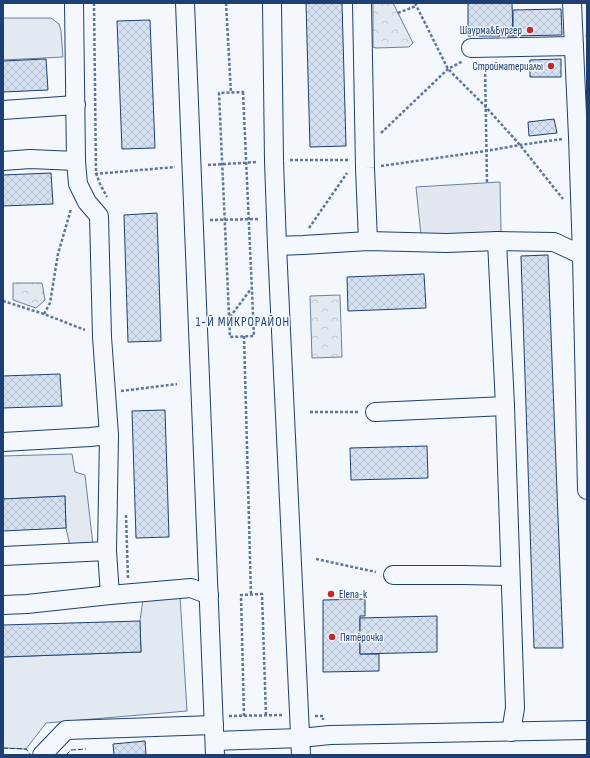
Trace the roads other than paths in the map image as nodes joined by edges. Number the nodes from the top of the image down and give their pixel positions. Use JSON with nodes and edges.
{"nodes":[{"id":1,"x":74,"y":3,"type":"edge"},
{"id":2,"x":185,"y":3,"type":"edge"},
{"id":3,"x":272,"y":3,"type":"edge"},
{"id":4,"x":362,"y":3,"type":"edge"},
{"id":5,"x":572,"y":3,"type":"edge"},
{"id":6,"x":574,"y":46,"type":"junction"},
{"id":7,"x":478,"y":48,"type":"road end"},
{"id":8,"x":76,"y":105,"type":"junction"},
{"id":9,"x":3,"y":110,"type":"edge"},
{"id":10,"x":3,"y":161,"type":"edge"},
{"id":11,"x":76,"y":161,"type":"junction"},
{"id":12,"x":368,"y":241,"type":"junction"},
{"id":13,"x":497,"y":241,"type":"junction"},
{"id":14,"x":277,"y":246,"type":"junction"},
{"id":15,"x":584,"y":256,"type":"edge"},
{"id":16,"x":504,"y":406,"type":"junction"},
{"id":17,"x":375,"y":412,"type":"road end"},
{"id":18,"x":109,"y":435,"type":"junction"},
{"id":19,"x":3,"y":442,"type":"edge"},
{"id":20,"x":587,"y":490,"type":"edge"},
{"id":21,"x":107,"y":551,"type":"junction"},
{"id":22,"x":3,"y":556,"type":"edge"},
{"id":23,"x":393,"y":575,"type":"road end"},
{"id":24,"x":510,"y":576,"type":"junction"},
{"id":25,"x":110,"y":595,"type":"junction"},
{"id":26,"x":209,"y":595,"type":"junction"},
{"id":27,"x":3,"y":605,"type":"edge"},
{"id":28,"x":587,"y":730,"type":"edge"},
{"id":29,"x":511,"y":732,"type":"junction"},
{"id":30,"x":214,"y":734,"type":"edge"},
{"id":31,"x":301,"y":746,"type":"edge"},
{"id":32,"x":42,"y":755,"type":"edge"}],
"edges":[{"from":1,"to":8,"type":"street"},
{"from":2,"to":26,"type":"street"},
{"from":3,"to":14,"type":"street"},
{"from":4,"to":12,"type":"street"},
{"from":5,"to":6,"type":"street"},
{"from":6,"to":7,"type":"street"},
{"from":6,"to":15,"type":"street"},
{"from":8,"to":9,"type":"street"},
{"from":8,"to":11,"type":"street"},
{"from":10,"to":11,"type":"street"},
{"from":11,"to":18,"type":"street"},
{"from":12,"to":13,"type":"street"},
{"from":12,"to":14,"type":"street"},
{"from":13,"to":15,"type":"street"},
{"from":13,"to":16,"type":"street"},
{"from":14,"to":31,"type":"street"},
{"from":15,"to":20,"type":"street"},
{"from":16,"to":17,"type":"street"},
{"from":16,"to":24,"type":"street"},
{"from":18,"to":19,"type":"street"},
{"from":18,"to":21,"type":"street"},
{"from":21,"to":22,"type":"street"},
{"from":21,"to":25,"type":"street"},
{"from":23,"to":24,"type":"street"},
{"from":24,"to":29,"type":"street"},
{"from":25,"to":26,"type":"street"},
{"from":25,"to":27,"type":"street"},
{"from":26,"to":30,"type":"street"},
{"from":28,"to":29,"type":"street"},
{"from":29,"to":31,"type":"street"},
{"from":30,"to":31,"type":"street"},
{"from":30,"to":32,"type":"street"}]}
